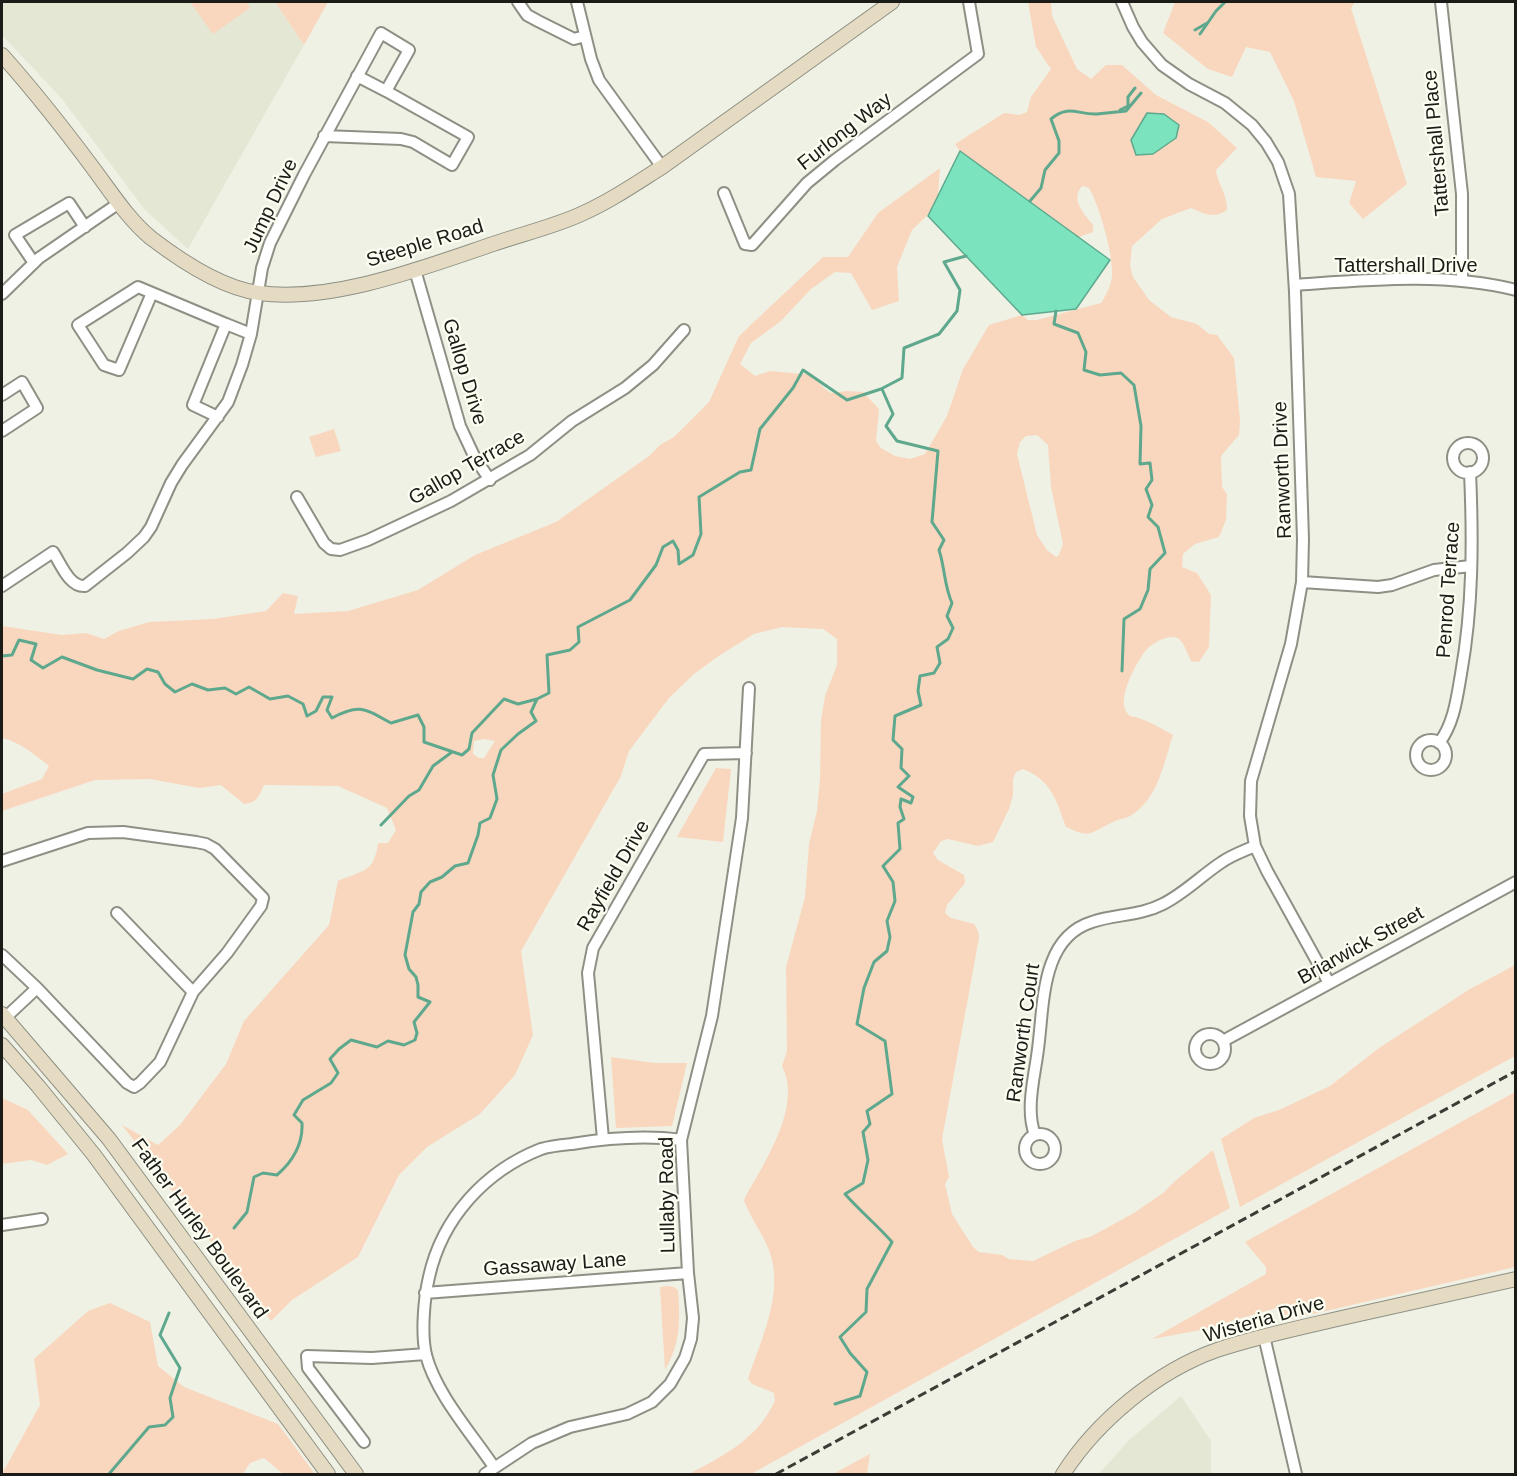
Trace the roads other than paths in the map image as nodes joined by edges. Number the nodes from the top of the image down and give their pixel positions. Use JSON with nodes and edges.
{"nodes":[{"id":1,"x":518,"y":2,"type":"edge"},
{"id":2,"x":576,"y":2,"type":"edge"},
{"id":3,"x":892,"y":2,"type":"edge"},
{"id":4,"x":969,"y":2,"type":"edge"},
{"id":5,"x":1122,"y":2,"type":"edge"},
{"id":6,"x":1441,"y":2,"type":"edge"},
{"id":7,"x":585,"y":36,"type":"junction"},
{"id":8,"x":2,"y":55,"type":"edge"},
{"id":9,"x":357,"y":76,"type":"junction"},
{"id":10,"x":386,"y":91,"type":"junction"},
{"id":11,"x":324,"y":136,"type":"junction"},
{"id":12,"x":662,"y":167,"type":"junction"},
{"id":13,"x":724,"y":193,"type":"dead end"},
{"id":14,"x":119,"y":202,"type":"junction"},
{"id":15,"x":85,"y":227,"type":"junction"},
{"id":16,"x":34,"y":263,"type":"junction"},
{"id":17,"x":415,"y":270,"type":"junction"},
{"id":18,"x":1462,"y":281,"type":"junction"},
{"id":19,"x":1295,"y":285,"type":"junction"},
{"id":20,"x":1515,"y":290,"type":"edge"},
{"id":21,"x":152,"y":293,"type":"junction"},
{"id":22,"x":258,"y":293,"type":"junction"},
{"id":23,"x":2,"y":294,"type":"edge"},
{"id":24,"x":226,"y":324,"type":"junction"},
{"id":25,"x":684,"y":330,"type":"dead end"},
{"id":26,"x":251,"y":334,"type":"junction"},
{"id":27,"x":2,"y":395,"type":"edge"},
{"id":28,"x":218,"y":417,"type":"junction"},
{"id":29,"x":2,"y":431,"type":"edge"},
{"id":30,"x":1470,"y":472,"type":"dead end"},
{"id":31,"x":490,"y":480,"type":"junction"},
{"id":32,"x":297,"y":497,"type":"dead end"},
{"id":33,"x":1471,"y":566,"type":"junction"},
{"id":34,"x":1302,"y":582,"type":"junction"},
{"id":35,"x":2,"y":586,"type":"edge"},
{"id":36,"x":749,"y":688,"type":"dead end"},
{"id":37,"x":1439,"y":743,"type":"dead end"},
{"id":38,"x":746,"y":753,"type":"junction"},
{"id":39,"x":1256,"y":846,"type":"junction"},
{"id":40,"x":2,"y":861,"type":"edge"},
{"id":41,"x":1515,"y":882,"type":"edge"},
{"id":42,"x":117,"y":913,"type":"dead end"},
{"id":43,"x":2,"y":955,"type":"edge"},
{"id":44,"x":1329,"y":983,"type":"junction"},
{"id":45,"x":37,"y":988,"type":"junction"},
{"id":46,"x":193,"y":992,"type":"junction"},
{"id":47,"x":3,"y":1018,"type":"edge"},
{"id":48,"x":1223,"y":1041,"type":"dead end"},
{"id":49,"x":2,"y":1046,"type":"edge"},
{"id":50,"x":1035,"y":1135,"type":"dead end"},
{"id":51,"x":603,"y":1139,"type":"junction"},
{"id":52,"x":681,"y":1140,"type":"junction"},
{"id":53,"x":42,"y":1219,"type":"dead end"},
{"id":54,"x":2,"y":1225,"type":"edge"},
{"id":55,"x":688,"y":1273,"type":"junction"},
{"id":56,"x":1515,"y":1279,"type":"edge"},
{"id":57,"x":425,"y":1293,"type":"junction"},
{"id":58,"x":1264,"y":1336,"type":"junction"},
{"id":59,"x":426,"y":1354,"type":"junction"},
{"id":60,"x":364,"y":1443,"type":"dead end"},
{"id":61,"x":490,"y":1471,"type":"edge"},
{"id":62,"x":328,"y":1474,"type":"edge"},
{"id":63,"x":356,"y":1474,"type":"edge"},
{"id":64,"x":1063,"y":1474,"type":"edge"},
{"id":65,"x":1296,"y":1474,"type":"edge"}],
"edges":[{"from":1,"to":7,"type":"street"},
{"from":2,"to":7,"type":"street"},
{"from":3,"to":12,"type":"street","name":"Steeple Road"},
{"from":4,"to":13,"type":"street","name":"Furlong Way"},
{"from":5,"to":19,"type":"street","name":"Ranworth Drive"},
{"from":6,"to":18,"type":"street","name":"Tattershall Place"},
{"from":7,"to":12,"type":"street"},
{"from":8,"to":14,"type":"street","name":"Steeple Road"},
{"from":9,"to":10,"type":"street"},
{"from":9,"to":10,"type":"street","name":"Jump Drive"},
{"from":9,"to":11,"type":"street","name":"Jump Drive"},
{"from":10,"to":11,"type":"street"},
{"from":11,"to":22,"type":"street","name":"Jump Drive"},
{"from":12,"to":17,"type":"street","name":"Steeple Road"},
{"from":14,"to":15,"type":"street"},
{"from":14,"to":22,"type":"street","name":"Steeple Road"},
{"from":15,"to":16,"type":"street"},
{"from":15,"to":16,"type":"street"},
{"from":16,"to":23,"type":"street"},
{"from":17,"to":22,"type":"street","name":"Steeple Road"},
{"from":17,"to":31,"type":"street","name":"Gallop Drive"},
{"from":18,"to":19,"type":"street","name":"Tattershall Drive"},
{"from":18,"to":20,"type":"street","name":"Tattershall Drive"},
{"from":19,"to":34,"type":"street","name":"Ranworth Drive"},
{"from":21,"to":21,"type":"street"},
{"from":21,"to":24,"type":"street"},
{"from":22,"to":26,"type":"street","name":"Jump Drive"},
{"from":24,"to":26,"type":"street"},
{"from":24,"to":28,"type":"street"},
{"from":25,"to":31,"type":"street","name":"Gallop Terrace"},
{"from":26,"to":28,"type":"street","name":"Jump Drive"},
{"from":27,"to":29,"type":"street"},
{"from":28,"to":35,"type":"street","name":"Jump Drive"},
{"from":30,"to":33,"type":"street","name":"Penrod Terrace"},
{"from":31,"to":32,"type":"street","name":"Gallop Terrace"},
{"from":33,"to":34,"type":"street"},
{"from":33,"to":37,"type":"street","name":"Penrod Terrace"},
{"from":34,"to":39,"type":"street","name":"Ranworth Drive"},
{"from":36,"to":38,"type":"street","name":"Lullaby Road"},
{"from":38,"to":51,"type":"street","name":"Rayfield Drive"},
{"from":38,"to":52,"type":"street","name":"Lullaby Road"},
{"from":39,"to":44,"type":"street","name":"Ranworth Drive"},
{"from":39,"to":50,"type":"street","name":"Ranworth Court"},
{"from":40,"to":46,"type":"street"},
{"from":41,"to":44,"type":"street","name":"Briarwick Street"},
{"from":42,"to":46,"type":"street"},
{"from":43,"to":45,"type":"street"},
{"from":44,"to":48,"type":"street","name":"Briarwick Street"},
{"from":45,"to":46,"type":"street"},
{"from":45,"to":47,"type":"street"},
{"from":47,"to":63,"type":"street","name":"Father Hurley Boulevard"},
{"from":49,"to":62,"type":"street","name":"Father Hurley Boulevard"},
{"from":51,"to":52,"type":"street"},
{"from":51,"to":57,"type":"street"},
{"from":52,"to":55,"type":"street","name":"Lullaby Road"},
{"from":53,"to":54,"type":"street"},
{"from":55,"to":57,"type":"street","name":"Gassaway Lane"},
{"from":55,"to":61,"type":"street","name":"Lullaby Road"},
{"from":56,"to":58,"type":"street","name":"Wisteria Drive"},
{"from":57,"to":59,"type":"street"},
{"from":58,"to":64,"type":"street","name":"Wisteria Drive"},
{"from":58,"to":65,"type":"street"},
{"from":59,"to":60,"type":"street"},
{"from":59,"to":61,"type":"street"}]}
